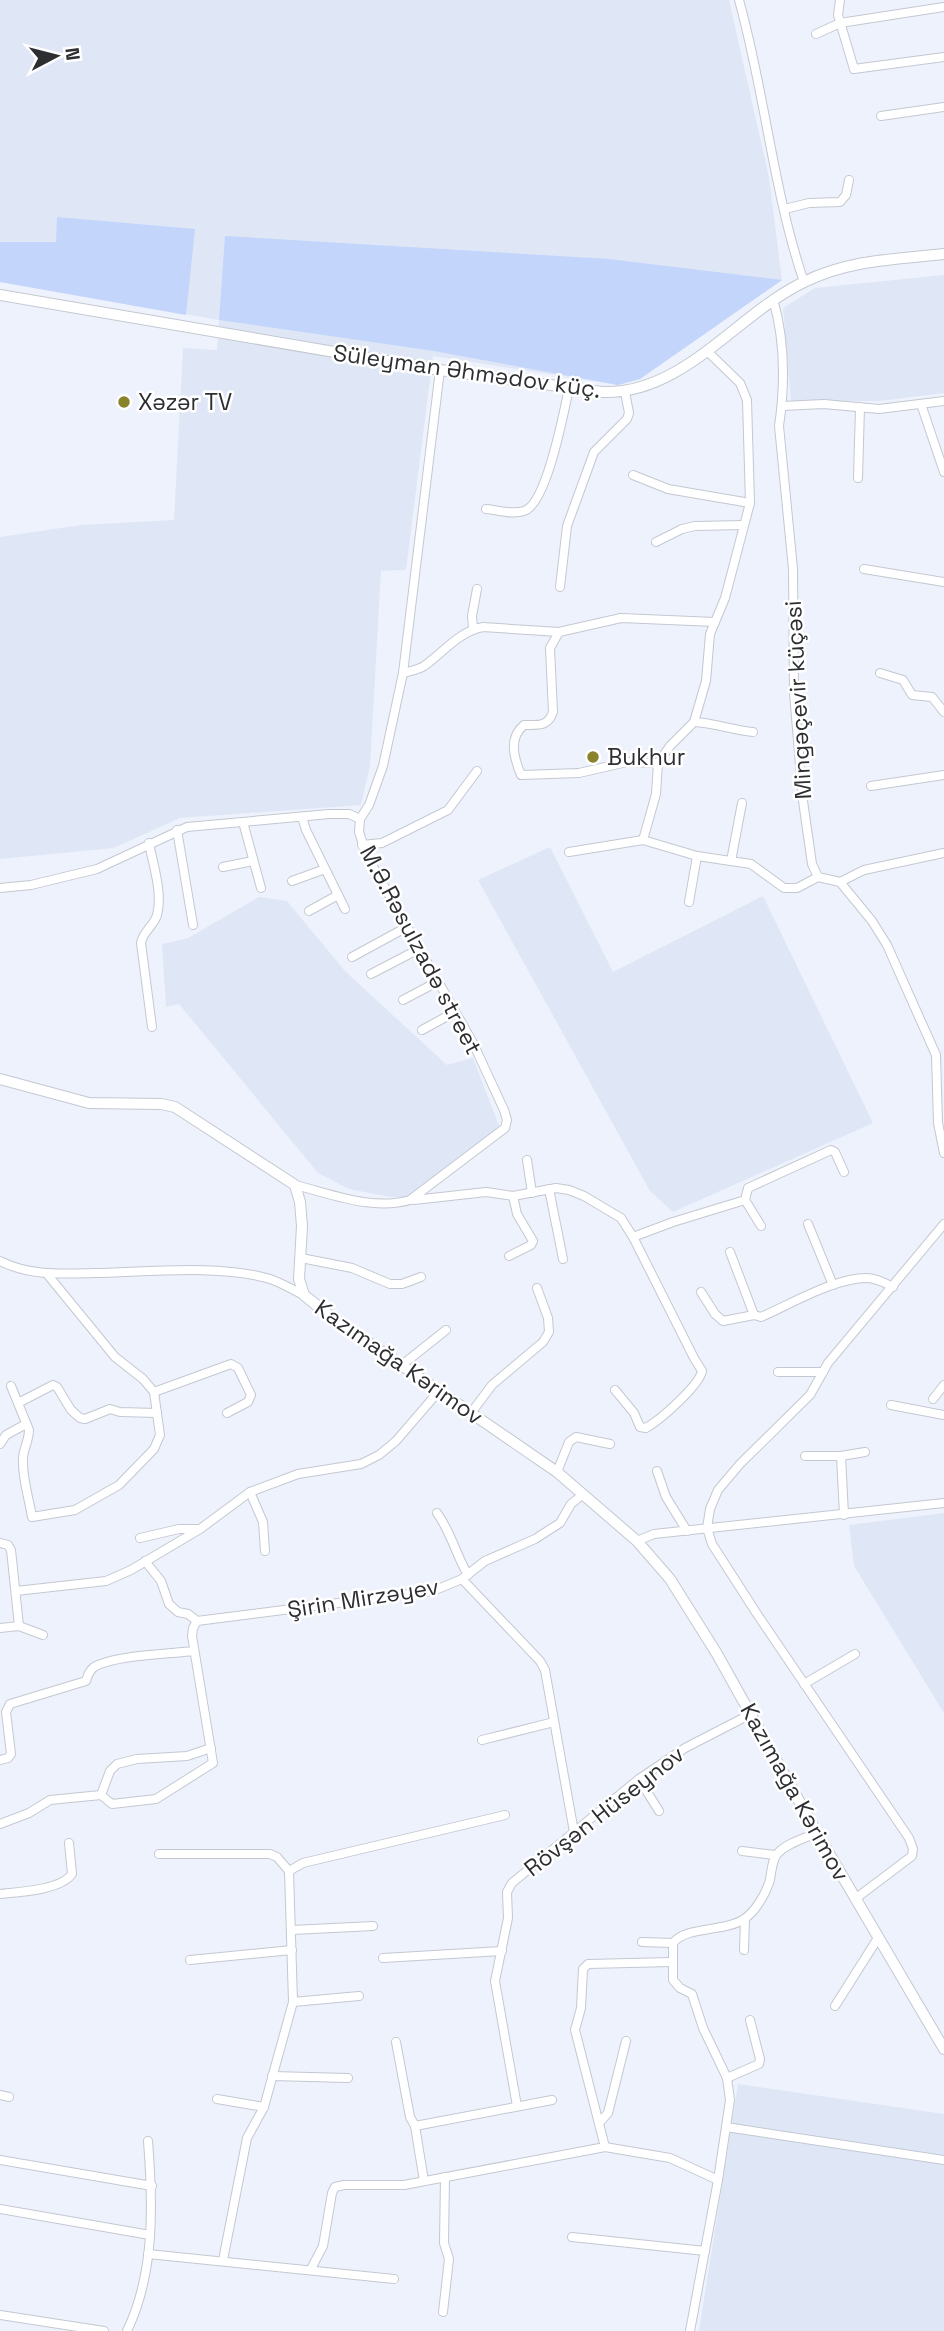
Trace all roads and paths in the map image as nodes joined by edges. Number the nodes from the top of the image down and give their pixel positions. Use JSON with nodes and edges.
{"nodes":[{"id":1,"x":739,"y":0,"type":"edge"},
{"id":2,"x":840,"y":0,"type":"edge"},
{"id":3,"x":944,"y":7,"type":"edge"},
{"id":4,"x":840,"y":23,"type":"junction"},
{"id":5,"x":816,"y":34,"type":"dead end"},
{"id":6,"x":944,"y":57,"type":"edge"},
{"id":7,"x":944,"y":107,"type":"edge"},
{"id":8,"x":881,"y":116,"type":"dead end"},
{"id":9,"x":849,"y":180,"type":"dead end"},
{"id":10,"x":785,"y":209,"type":"junction"},
{"id":11,"x":944,"y":254,"type":"edge"},
{"id":12,"x":804,"y":282,"type":"junction"},
{"id":13,"x":0,"y":295,"type":"edge"},
{"id":14,"x":773,"y":299,"type":"junction"},
{"id":15,"x":708,"y":351,"type":"junction"},
{"id":16,"x":440,"y":370,"type":"junction"},
{"id":17,"x":569,"y":388,"type":"junction"},
{"id":18,"x":625,"y":392,"type":"junction"},
{"id":19,"x":944,"y":401,"type":"edge"},
{"id":20,"x":921,"y":404,"type":"junction"},
{"id":21,"x":782,"y":406,"type":"junction"},
{"id":22,"x":860,"y":407,"type":"junction"},
{"id":23,"x":944,"y":472,"type":"edge"},
{"id":24,"x":633,"y":475,"type":"dead end"},
{"id":25,"x":858,"y":478,"type":"dead end"},
{"id":26,"x":750,"y":503,"type":"junction"},
{"id":27,"x":485,"y":509,"type":"dead end"},
{"id":28,"x":744,"y":525,"type":"junction"},
{"id":29,"x":656,"y":542,"type":"dead end"},
{"id":30,"x":864,"y":569,"type":"dead end"},
{"id":31,"x":944,"y":582,"type":"edge"},
{"id":32,"x":560,"y":587,"type":"dead end"},
{"id":33,"x":477,"y":589,"type":"dead end"},
{"id":34,"x":715,"y":622,"type":"junction"},
{"id":35,"x":474,"y":629,"type":"junction"},
{"id":36,"x":559,"y":632,"type":"junction"},
{"id":37,"x":403,"y":673,"type":"junction"},
{"id":38,"x":880,"y":673,"type":"dead end"},
{"id":39,"x":944,"y":712,"type":"edge"},
{"id":40,"x":694,"y":722,"type":"junction"},
{"id":41,"x":753,"y":732,"type":"dead end"},
{"id":42,"x":658,"y":764,"type":"junction"},
{"id":43,"x":477,"y":771,"type":"dead end"},
{"id":44,"x":944,"y":775,"type":"edge"},
{"id":45,"x":870,"y":786,"type":"dead end"},
{"id":46,"x":742,"y":803,"type":"dead end"},
{"id":47,"x":302,"y":817,"type":"junction"},
{"id":48,"x":360,"y":819,"type":"junction"},
{"id":49,"x":243,"y":822,"type":"junction"},
{"id":50,"x":177,"y":830,"type":"junction"},
{"id":51,"x":643,"y":840,"type":"junction"},
{"id":52,"x":149,"y":844,"type":"junction"},
{"id":53,"x":362,"y":845,"type":"junction"},
{"id":54,"x":569,"y":852,"type":"dead end"},
{"id":55,"x":944,"y":853,"type":"edge"},
{"id":56,"x":697,"y":856,"type":"junction"},
{"id":57,"x":253,"y":861,"type":"junction"},
{"id":58,"x":731,"y":861,"type":"junction"},
{"id":59,"x":223,"y":867,"type":"dead end"},
{"id":60,"x":325,"y":869,"type":"junction"},
{"id":61,"x":818,"y":877,"type":"junction"},
{"id":62,"x":292,"y":881,"type":"dead end"},
{"id":63,"x":840,"y":882,"type":"junction"},
{"id":64,"x":0,"y":888,"type":"edge"},
{"id":65,"x":261,"y":888,"type":"dead end"},
{"id":66,"x":338,"y":895,"type":"junction"},
{"id":67,"x":689,"y":902,"type":"dead end"},
{"id":68,"x":345,"y":909,"type":"dead end"},
{"id":69,"x":309,"y":911,"type":"dead end"},
{"id":70,"x":193,"y":925,"type":"dead end"},
{"id":71,"x":407,"y":927,"type":"junction"},
{"id":72,"x":419,"y":950,"type":"junction"},
{"id":73,"x":352,"y":957,"type":"dead end"},
{"id":74,"x":371,"y":974,"type":"dead end"},
{"id":75,"x":437,"y":982,"type":"junction"},
{"id":76,"x":403,"y":1000,"type":"dead end"},
{"id":77,"x":454,"y":1012,"type":"junction"},
{"id":78,"x":152,"y":1027,"type":"dead end"},
{"id":79,"x":422,"y":1030,"type":"dead end"},
{"id":80,"x":940,"y":1054,"type":"edge"},
{"id":81,"x":0,"y":1079,"type":"edge"},
{"id":82,"x":944,"y":1153,"type":"edge"},
{"id":83,"x":527,"y":1160,"type":"dead end"},
{"id":84,"x":844,"y":1172,"type":"dead end"},
{"id":85,"x":295,"y":1185,"type":"junction"},
{"id":86,"x":549,"y":1189,"type":"junction"},
{"id":87,"x":532,"y":1193,"type":"junction"},
{"id":88,"x":513,"y":1196,"type":"junction"},
{"id":89,"x":410,"y":1200,"type":"junction"},
{"id":90,"x":745,"y":1200,"type":"junction"},
{"id":91,"x":808,"y":1224,"type":"dead end"},
{"id":92,"x":761,"y":1226,"type":"dead end"},
{"id":93,"x":944,"y":1226,"type":"edge"},
{"id":94,"x":634,"y":1237,"type":"junction"},
{"id":95,"x":730,"y":1252,"type":"dead end"},
{"id":96,"x":509,"y":1256,"type":"dead end"},
{"id":97,"x":301,"y":1258,"type":"junction"},
{"id":98,"x":563,"y":1259,"type":"dead end"},
{"id":99,"x":0,"y":1261,"type":"edge"},
{"id":100,"x":47,"y":1274,"type":"junction"},
{"id":101,"x":421,"y":1277,"type":"dead end"},
{"id":102,"x":833,"y":1285,"type":"junction"},
{"id":103,"x":893,"y":1287,"type":"junction"},
{"id":104,"x":537,"y":1288,"type":"dead end"},
{"id":105,"x":701,"y":1292,"type":"dead end"},
{"id":106,"x":304,"y":1295,"type":"junction"},
{"id":107,"x":754,"y":1315,"type":"junction"},
{"id":108,"x":446,"y":1330,"type":"dead end"},
{"id":109,"x":402,"y":1365,"type":"junction"},
{"id":110,"x":778,"y":1372,"type":"dead end"},
{"id":111,"x":823,"y":1372,"type":"junction"},
{"id":112,"x":944,"y":1385,"type":"edge"},
{"id":113,"x":11,"y":1387,"type":"dead end"},
{"id":114,"x":615,"y":1390,"type":"dead end"},
{"id":115,"x":439,"y":1391,"type":"junction"},
{"id":116,"x":154,"y":1392,"type":"junction"},
{"id":117,"x":933,"y":1399,"type":"dead end"},
{"id":118,"x":18,"y":1403,"type":"junction"},
{"id":119,"x":891,"y":1405,"type":"dead end"},
{"id":120,"x":471,"y":1412,"type":"junction"},
{"id":121,"x":157,"y":1413,"type":"junction"},
{"id":122,"x":227,"y":1413,"type":"dead end"},
{"id":123,"x":944,"y":1415,"type":"edge"},
{"id":124,"x":26,"y":1424,"type":"junction"},
{"id":125,"x":0,"y":1444,"type":"edge"},
{"id":126,"x":610,"y":1444,"type":"dead end"},
{"id":127,"x":865,"y":1452,"type":"dead end"},
{"id":128,"x":841,"y":1456,"type":"junction"},
{"id":129,"x":805,"y":1457,"type":"dead end"},
{"id":130,"x":657,"y":1471,"type":"dead end"},
{"id":131,"x":557,"y":1472,"type":"junction"},
{"id":132,"x":250,"y":1492,"type":"junction"},
{"id":133,"x":582,"y":1495,"type":"junction"},
{"id":134,"x":944,"y":1503,"type":"edge"},
{"id":135,"x":437,"y":1513,"type":"dead end"},
{"id":136,"x":844,"y":1515,"type":"junction"},
{"id":137,"x":707,"y":1528,"type":"junction"},
{"id":138,"x":200,"y":1529,"type":"junction"},
{"id":139,"x":687,"y":1531,"type":"junction"},
{"id":140,"x":140,"y":1538,"type":"dead end"},
{"id":141,"x":637,"y":1541,"type":"junction"},
{"id":142,"x":0,"y":1543,"type":"edge"},
{"id":143,"x":265,"y":1551,"type":"dead end"},
{"id":144,"x":145,"y":1561,"type":"junction"},
{"id":145,"x":465,"y":1577,"type":"junction"},
{"id":146,"x":16,"y":1591,"type":"junction"},
{"id":147,"x":197,"y":1621,"type":"junction"},
{"id":148,"x":19,"y":1626,"type":"junction"},
{"id":149,"x":0,"y":1628,"type":"edge"},
{"id":150,"x":43,"y":1635,"type":"dead end"},
{"id":151,"x":194,"y":1651,"type":"junction"},
{"id":152,"x":855,"y":1654,"type":"dead end"},
{"id":153,"x":804,"y":1684,"type":"junction"},
{"id":154,"x":751,"y":1714,"type":"junction"},
{"id":155,"x":554,"y":1722,"type":"junction"},
{"id":156,"x":482,"y":1740,"type":"dead end"},
{"id":157,"x":211,"y":1748,"type":"junction"},
{"id":158,"x":0,"y":1760,"type":"edge"},
{"id":159,"x":639,"y":1779,"type":"junction"},
{"id":160,"x":101,"y":1795,"type":"junction"},
{"id":161,"x":659,"y":1811,"type":"dead end"},
{"id":162,"x":505,"y":1815,"type":"dead end"},
{"id":163,"x":0,"y":1824,"type":"edge"},
{"id":164,"x":574,"y":1832,"type":"junction"},
{"id":165,"x":817,"y":1833,"type":"junction"},
{"id":166,"x":69,"y":1843,"type":"dead end"},
{"id":167,"x":743,"y":1851,"type":"dead end"},
{"id":168,"x":159,"y":1854,"type":"dead end"},
{"id":169,"x":775,"y":1855,"type":"junction"},
{"id":170,"x":289,"y":1871,"type":"junction"},
{"id":171,"x":0,"y":1894,"type":"edge"},
{"id":172,"x":855,"y":1899,"type":"junction"},
{"id":173,"x":745,"y":1919,"type":"junction"},
{"id":174,"x":373,"y":1926,"type":"dead end"},
{"id":175,"x":292,"y":1930,"type":"junction"},
{"id":176,"x":878,"y":1938,"type":"junction"},
{"id":177,"x":642,"y":1942,"type":"dead end"},
{"id":178,"x":673,"y":1943,"type":"junction"},
{"id":179,"x":292,"y":1950,"type":"junction"},
{"id":180,"x":744,"y":1950,"type":"dead end"},
{"id":181,"x":502,"y":1951,"type":"junction"},
{"id":182,"x":383,"y":1958,"type":"dead end"},
{"id":183,"x":190,"y":1960,"type":"dead end"},
{"id":184,"x":672,"y":1962,"type":"junction"},
{"id":185,"x":359,"y":1996,"type":"dead end"},
{"id":186,"x":293,"y":2002,"type":"junction"},
{"id":187,"x":835,"y":2006,"type":"dead end"},
{"id":188,"x":750,"y":2020,"type":"dead end"},
{"id":189,"x":626,"y":2041,"type":"dead end"},
{"id":190,"x":396,"y":2042,"type":"dead end"},
{"id":191,"x":944,"y":2049,"type":"edge"},
{"id":192,"x":272,"y":2076,"type":"junction"},
{"id":193,"x":348,"y":2078,"type":"dead end"},
{"id":194,"x":727,"y":2078,"type":"junction"},
{"id":195,"x":217,"y":2099,"type":"dead end"},
{"id":196,"x":552,"y":2100,"type":"dead end"},
{"id":197,"x":517,"y":2106,"type":"junction"},
{"id":198,"x":264,"y":2107,"type":"junction"},
{"id":199,"x":599,"y":2123,"type":"junction"},
{"id":200,"x":415,"y":2126,"type":"junction"},
{"id":201,"x":726,"y":2127,"type":"junction"},
{"id":202,"x":148,"y":2141,"type":"dead end"},
{"id":203,"x":606,"y":2147,"type":"junction"},
{"id":204,"x":0,"y":2160,"type":"edge"},
{"id":205,"x":944,"y":2161,"type":"edge"},
{"id":206,"x":445,"y":2177,"type":"junction"},
{"id":207,"x":718,"y":2180,"type":"junction"},
{"id":208,"x":424,"y":2181,"type":"junction"},
{"id":209,"x":152,"y":2186,"type":"junction"},
{"id":210,"x":0,"y":2209,"type":"edge"},
{"id":211,"x":150,"y":2235,"type":"junction"},
{"id":212,"x":572,"y":2237,"type":"dead end"},
{"id":213,"x":705,"y":2251,"type":"junction"},
{"id":214,"x":148,"y":2254,"type":"junction"},
{"id":215,"x":223,"y":2260,"type":"junction"},
{"id":216,"x":310,"y":2269,"type":"junction"},
{"id":217,"x":394,"y":2278,"type":"dead end"},
{"id":218,"x":443,"y":2312,"type":"dead end"},
{"id":219,"x":0,"y":2315,"type":"edge"},
{"id":220,"x":104,"y":2331,"type":"edge"},
{"id":221,"x":127,"y":2331,"type":"edge"},
{"id":222,"x":690,"y":2331,"type":"edge"}],
"edges":[{"from":1,"to":10,"type":"street"},
{"from":2,"to":4,"type":"street"},
{"from":3,"to":4,"type":"street"},
{"from":4,"to":5,"type":"street"},
{"from":4,"to":6,"type":"street"},
{"from":7,"to":8,"type":"street"},
{"from":9,"to":10,"type":"street"},
{"from":10,"to":12,"type":"street"},
{"from":11,"to":12,"type":"street","name":"Süleyman Əhmədov küç."},
{"from":12,"to":14,"type":"street","name":"Süleyman Əhmədov küç."},
{"from":13,"to":16,"type":"street","name":"Süleyman Əhmədov küç."},
{"from":14,"to":15,"type":"street","name":"Süleyman Əhmədov küç."},
{"from":14,"to":21,"type":"street","name":"Mingəçevir küçəsi"},
{"from":15,"to":18,"type":"street","name":"Süleyman Əhmədov küç."},
{"from":15,"to":26,"type":"street"},
{"from":16,"to":17,"type":"street","name":"Süleyman Əhmədov küç."},
{"from":16,"to":37,"type":"street","name":"M.Ə.Rəsulzadə street"},
{"from":17,"to":18,"type":"street","name":"Süleyman Əhmədov küç."},
{"from":17,"to":27,"type":"street"},
{"from":18,"to":32,"type":"street"},
{"from":19,"to":20,"type":"street"},
{"from":20,"to":22,"type":"street"},
{"from":20,"to":23,"type":"street"},
{"from":21,"to":22,"type":"street"},
{"from":21,"to":61,"type":"street","name":"Mingəçevir küçəsi"},
{"from":22,"to":25,"type":"street"},
{"from":24,"to":26,"type":"street"},
{"from":26,"to":28,"type":"street"},
{"from":28,"to":29,"type":"street"},
{"from":28,"to":34,"type":"street"},
{"from":30,"to":31,"type":"street"},
{"from":33,"to":35,"type":"street"},
{"from":34,"to":36,"type":"street"},
{"from":34,"to":40,"type":"street"},
{"from":35,"to":36,"type":"street"},
{"from":35,"to":37,"type":"street"},
{"from":36,"to":42,"type":"street"},
{"from":37,"to":48,"type":"street","name":"M.Ə.Rəsulzadə street"},
{"from":38,"to":39,"type":"street"},
{"from":40,"to":41,"type":"street"},
{"from":40,"to":42,"type":"street"},
{"from":42,"to":51,"type":"street"},
{"from":43,"to":53,"type":"street"},
{"from":44,"to":45,"type":"street"},
{"from":46,"to":58,"type":"street"},
{"from":47,"to":48,"type":"street"},
{"from":47,"to":49,"type":"street"},
{"from":47,"to":60,"type":"street"},
{"from":48,"to":53,"type":"street","name":"M.Ə.Rəsulzadə street"},
{"from":49,"to":50,"type":"street"},
{"from":49,"to":57,"type":"street"},
{"from":50,"to":52,"type":"street"},
{"from":50,"to":70,"type":"street"},
{"from":51,"to":54,"type":"street"},
{"from":51,"to":56,"type":"street"},
{"from":52,"to":64,"type":"street"},
{"from":52,"to":78,"type":"street"},
{"from":53,"to":71,"type":"street","name":"M.Ə.Rəsulzadə street"},
{"from":55,"to":63,"type":"street"},
{"from":56,"to":58,"type":"street"},
{"from":56,"to":67,"type":"street"},
{"from":57,"to":59,"type":"street"},
{"from":57,"to":65,"type":"street"},
{"from":58,"to":61,"type":"street"},
{"from":60,"to":62,"type":"street"},
{"from":60,"to":66,"type":"street"},
{"from":61,"to":63,"type":"street"},
{"from":63,"to":80,"type":"street"},
{"from":66,"to":68,"type":"street"},
{"from":66,"to":69,"type":"street"},
{"from":71,"to":72,"type":"street","name":"M.Ə.Rəsulzadə street"},
{"from":71,"to":73,"type":"street"},
{"from":72,"to":74,"type":"street"},
{"from":72,"to":75,"type":"street","name":"M.Ə.Rəsulzadə street"},
{"from":75,"to":76,"type":"street"},
{"from":75,"to":77,"type":"street","name":"M.Ə.Rəsulzadə street"},
{"from":77,"to":79,"type":"street"},
{"from":77,"to":89,"type":"street","name":"M.Ə.Rəsulzadə street"},
{"from":80,"to":82,"type":"street"},
{"from":81,"to":85,"type":"street"},
{"from":83,"to":87,"type":"street"},
{"from":84,"to":90,"type":"street"},
{"from":85,"to":89,"type":"street"},
{"from":85,"to":97,"type":"street","name":"Kazımağa Kərimov"},
{"from":86,"to":87,"type":"street"},
{"from":86,"to":94,"type":"street"},
{"from":86,"to":98,"type":"street"},
{"from":87,"to":88,"type":"street"},
{"from":88,"to":89,"type":"street"},
{"from":88,"to":96,"type":"street"},
{"from":90,"to":92,"type":"street"},
{"from":90,"to":94,"type":"street"},
{"from":91,"to":102,"type":"street"},
{"from":93,"to":103,"type":"street"},
{"from":94,"to":114,"type":"street"},
{"from":95,"to":107,"type":"street"},
{"from":97,"to":101,"type":"street"},
{"from":97,"to":106,"type":"street","name":"Kazımağa Kərimov"},
{"from":99,"to":100,"type":"street"},
{"from":100,"to":106,"type":"street"},
{"from":100,"to":116,"type":"street"},
{"from":102,"to":103,"type":"street"},
{"from":102,"to":107,"type":"street"},
{"from":103,"to":111,"type":"street"},
{"from":104,"to":120,"type":"street"},
{"from":105,"to":107,"type":"street"},
{"from":106,"to":109,"type":"street","name":"Kazımağa Kərimov"},
{"from":108,"to":109,"type":"street"},
{"from":109,"to":115,"type":"street","name":"Kazımağa Kərimov"},
{"from":110,"to":111,"type":"street"},
{"from":111,"to":137,"type":"street"},
{"from":112,"to":117,"type":"street"},
{"from":113,"to":118,"type":"street"},
{"from":115,"to":120,"type":"street","name":"Kazımağa Kərimov"},
{"from":115,"to":132,"type":"street"},
{"from":116,"to":121,"type":"street"},
{"from":116,"to":122,"type":"street"},
{"from":118,"to":121,"type":"street"},
{"from":118,"to":124,"type":"street"},
{"from":119,"to":123,"type":"street"},
{"from":120,"to":131,"type":"street","name":"Kazımağa Kərimov"},
{"from":121,"to":124,"type":"street"},
{"from":124,"to":125,"type":"street"},
{"from":126,"to":131,"type":"street"},
{"from":127,"to":128,"type":"street"},
{"from":128,"to":129,"type":"street"},
{"from":128,"to":136,"type":"street"},
{"from":130,"to":139,"type":"street"},
{"from":131,"to":133,"type":"street","name":"Kazımağa Kərimov"},
{"from":132,"to":138,"type":"street"},
{"from":132,"to":143,"type":"street"},
{"from":133,"to":141,"type":"street","name":"Kazımağa Kərimov"},
{"from":133,"to":145,"type":"street","name":"Şirin Mirzəyev"},
{"from":134,"to":136,"type":"street"},
{"from":135,"to":145,"type":"street"},
{"from":136,"to":137,"type":"street"},
{"from":137,"to":139,"type":"street"},
{"from":137,"to":153,"type":"street"},
{"from":138,"to":140,"type":"street"},
{"from":138,"to":144,"type":"street"},
{"from":139,"to":141,"type":"street"},
{"from":141,"to":154,"type":"street","name":"Kazımağa Kərimov"},
{"from":142,"to":146,"type":"street"},
{"from":144,"to":146,"type":"street"},
{"from":144,"to":147,"type":"street"},
{"from":145,"to":147,"type":"street","name":"Şirin Mirzəyev"},
{"from":145,"to":155,"type":"street"},
{"from":146,"to":148,"type":"street"},
{"from":147,"to":151,"type":"street"},
{"from":148,"to":149,"type":"street"},
{"from":148,"to":150,"type":"street"},
{"from":151,"to":157,"type":"street"},
{"from":151,"to":158,"type":"street"},
{"from":152,"to":153,"type":"street"},
{"from":153,"to":172,"type":"street"},
{"from":154,"to":159,"type":"street","name":"Rövşən Hüseynov"},
{"from":154,"to":165,"type":"street","name":"Kazımağa Kərimov"},
{"from":155,"to":156,"type":"street"},
{"from":155,"to":164,"type":"street"},
{"from":157,"to":160,"type":"street"},
{"from":157,"to":160,"type":"street"},
{"from":159,"to":161,"type":"street"},
{"from":159,"to":164,"type":"street","name":"Rövşən Hüseynov"},
{"from":160,"to":163,"type":"street"},
{"from":162,"to":170,"type":"street"},
{"from":164,"to":181,"type":"street","name":"Rövşən Hüseynov"},
{"from":165,"to":169,"type":"street"},
{"from":165,"to":172,"type":"street","name":"Kazımağa Kərimov"},
{"from":166,"to":171,"type":"street"},
{"from":167,"to":169,"type":"street"},
{"from":168,"to":170,"type":"street"},
{"from":169,"to":173,"type":"street"},
{"from":170,"to":175,"type":"street"},
{"from":172,"to":176,"type":"street","name":"Kazımağa Kərimov"},
{"from":173,"to":178,"type":"street"},
{"from":173,"to":180,"type":"street"},
{"from":174,"to":175,"type":"street"},
{"from":175,"to":179,"type":"street"},
{"from":176,"to":187,"type":"street"},
{"from":176,"to":191,"type":"street","name":"Kazımağa Kərimov"},
{"from":177,"to":178,"type":"street"},
{"from":178,"to":184,"type":"street"},
{"from":179,"to":183,"type":"street"},
{"from":179,"to":186,"type":"street"},
{"from":181,"to":182,"type":"street"},
{"from":181,"to":197,"type":"street","name":"Rövşən Hüseynov"},
{"from":184,"to":194,"type":"street"},
{"from":184,"to":199,"type":"street"},
{"from":185,"to":186,"type":"street"},
{"from":186,"to":192,"type":"street"},
{"from":188,"to":194,"type":"street"},
{"from":189,"to":199,"type":"street"},
{"from":190,"to":200,"type":"street"},
{"from":192,"to":193,"type":"street"},
{"from":192,"to":198,"type":"street"},
{"from":194,"to":201,"type":"street"},
{"from":195,"to":198,"type":"street"},
{"from":196,"to":197,"type":"street"},
{"from":197,"to":200,"type":"street"},
{"from":198,"to":215,"type":"street"},
{"from":199,"to":203,"type":"street"},
{"from":200,"to":208,"type":"street"},
{"from":201,"to":205,"type":"street"},
{"from":201,"to":207,"type":"street"},
{"from":202,"to":209,"type":"street"},
{"from":203,"to":206,"type":"street"},
{"from":203,"to":207,"type":"street"},
{"from":204,"to":209,"type":"street"},
{"from":206,"to":208,"type":"street"},
{"from":206,"to":218,"type":"street"},
{"from":207,"to":213,"type":"street"},
{"from":208,"to":216,"type":"street"},
{"from":209,"to":211,"type":"street"},
{"from":210,"to":211,"type":"street"},
{"from":211,"to":214,"type":"street"},
{"from":212,"to":213,"type":"street"},
{"from":213,"to":222,"type":"street"},
{"from":214,"to":215,"type":"street"},
{"from":214,"to":221,"type":"street"},
{"from":215,"to":216,"type":"street"},
{"from":216,"to":217,"type":"street"},
{"from":219,"to":220,"type":"street"}]}
